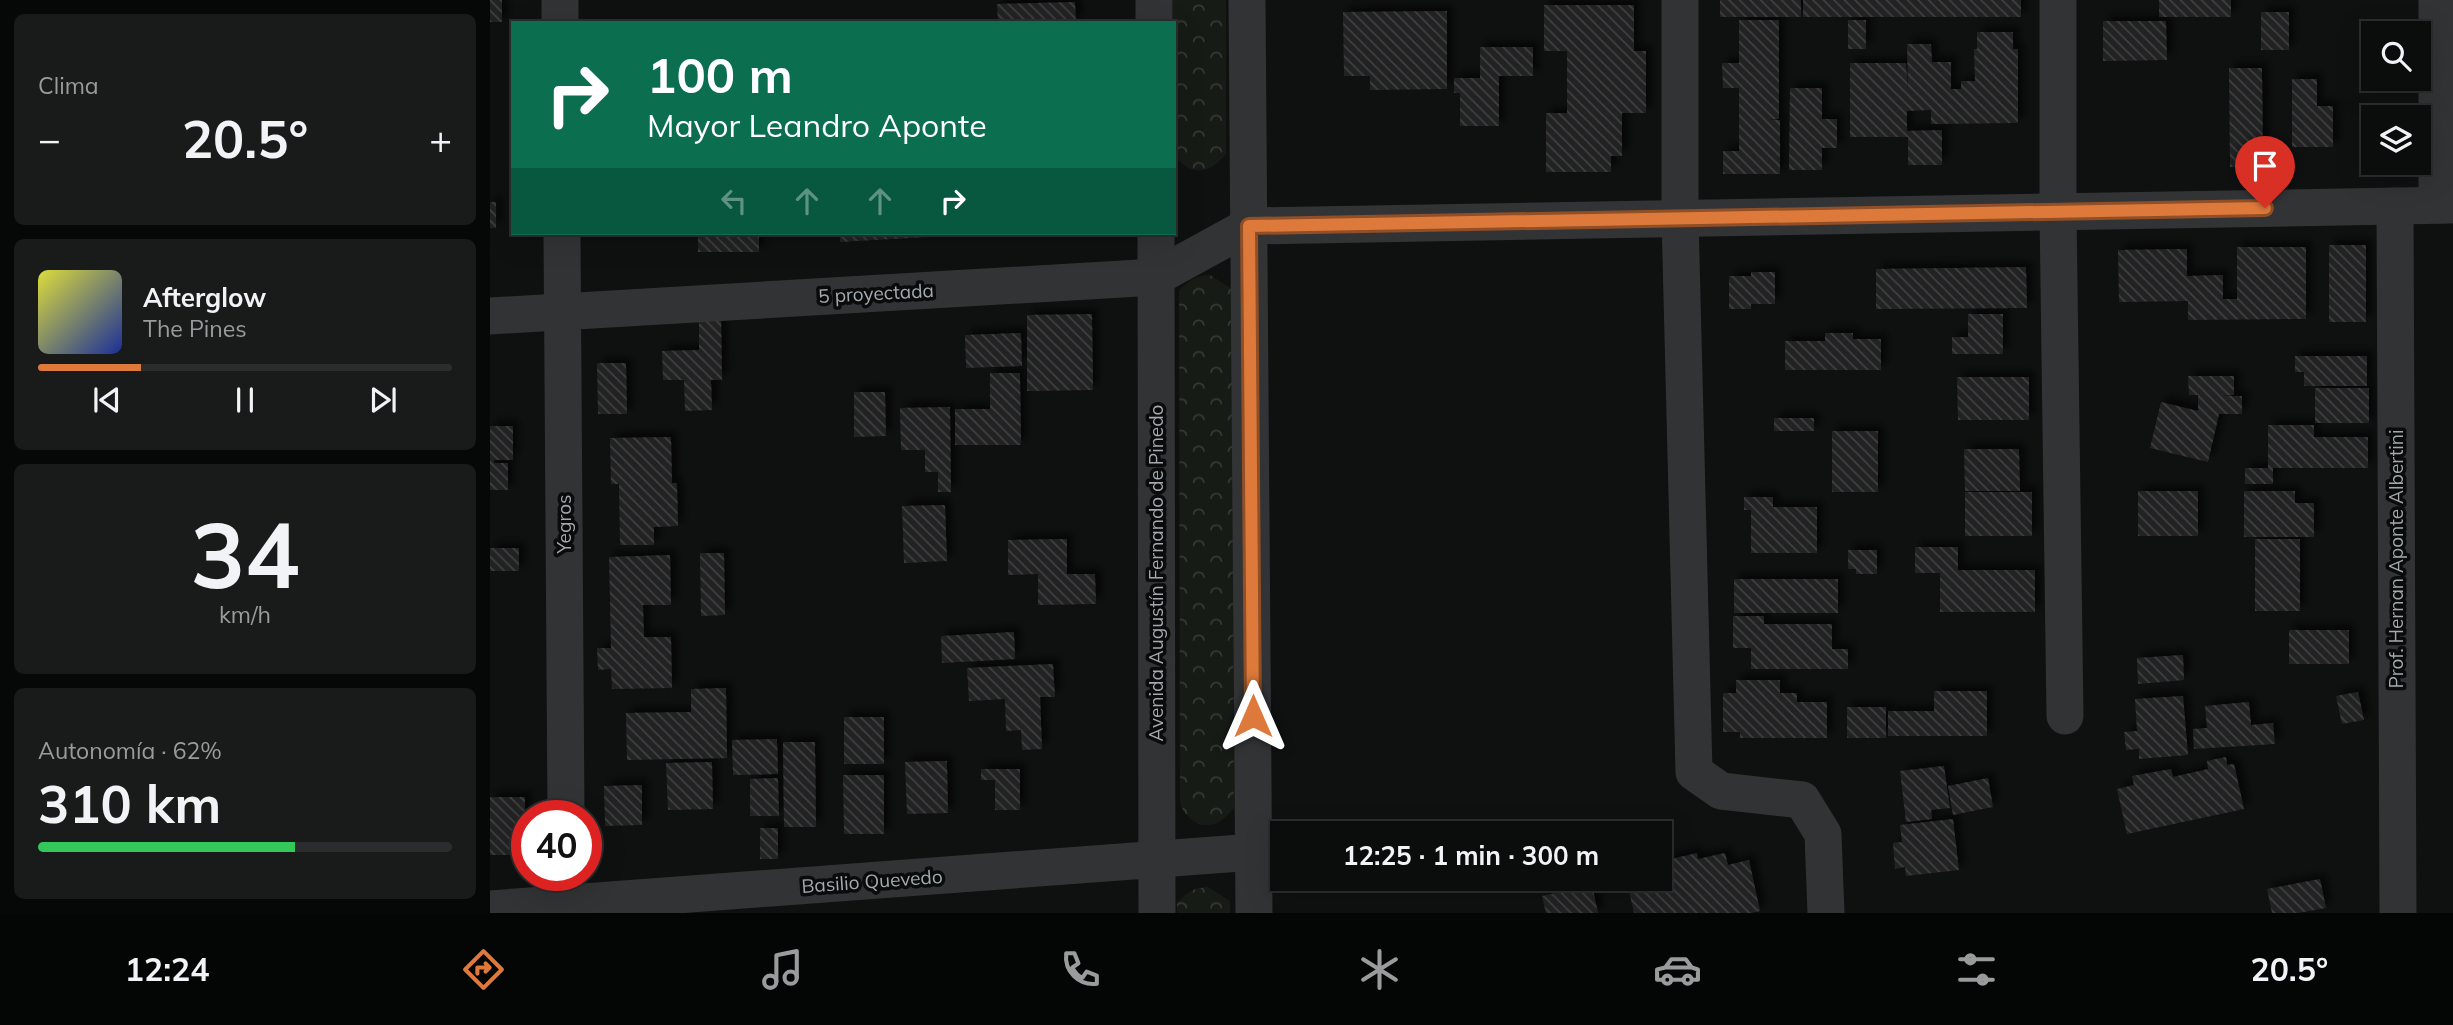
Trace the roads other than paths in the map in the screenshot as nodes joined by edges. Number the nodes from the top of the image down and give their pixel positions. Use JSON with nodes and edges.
{"nodes":[{"id":1,"x":560,"y":0,"type":"edge"},
{"id":2,"x":1154,"y":0,"type":"edge"},
{"id":3,"x":1247,"y":0,"type":"edge"},
{"id":4,"x":1680,"y":0,"type":"edge"},
{"id":5,"x":2058,"y":0,"type":"edge"},
{"id":6,"x":2437,"y":0,"type":"edge"},
{"id":7,"x":560,"y":21,"type":"edge"},
{"id":8,"x":1154,"y":21,"type":"edge"},
{"id":9,"x":2445,"y":205,"type":"edge"},
{"id":10,"x":2395,"y":206,"type":"junction"},
{"id":11,"x":2058,"y":212,"type":"junction"},
{"id":12,"x":1680,"y":218,"type":"junction"},
{"id":13,"x":1249,"y":226,"type":"junction"},
{"id":14,"x":562,"y":235,"type":"edge"},
{"id":15,"x":1156,"y":235,"type":"edge"},
{"id":16,"x":1156,"y":277,"type":"junction"},
{"id":17,"x":562,"y":312,"type":"junction"},
{"id":18,"x":490,"y":316,"type":"edge"},
{"id":19,"x":2065,"y":716,"type":"dead end"},
{"id":20,"x":566,"y":800,"type":"edge"},
{"id":21,"x":1254,"y":852,"type":"junction"},
{"id":22,"x":1156,"y":860,"type":"junction"},
{"id":23,"x":602,"y":887,"type":"edge"},
{"id":24,"x":559,"y":891,"type":"edge"},
{"id":25,"x":490,"y":909,"type":"edge"},
{"id":26,"x":1157,"y":913,"type":"edge"},
{"id":27,"x":1254,"y":913,"type":"edge"},
{"id":28,"x":1826,"y":913,"type":"edge"},
{"id":29,"x":2398,"y":913,"type":"edge"}],
"edges":[{"from":1,"to":7,"type":"street"},
{"from":2,"to":8,"type":"street"},
{"from":3,"to":13,"type":"street"},
{"from":4,"to":12,"type":"street"},
{"from":5,"to":11,"type":"street"},
{"from":6,"to":9,"type":"street"},
{"from":9,"to":10,"type":"street"},
{"from":10,"to":11,"type":"street"},
{"from":10,"to":29,"type":"street","name":"Prof. Hernan Aponte Albertini"},
{"from":11,"to":12,"type":"street"},
{"from":11,"to":19,"type":"street"},
{"from":12,"to":13,"type":"street"},
{"from":12,"to":28,"type":"street"},
{"from":13,"to":16,"type":"street","name":"5 proyectada"},
{"from":13,"to":21,"type":"street"},
{"from":14,"to":17,"type":"street","name":"Yegros"},
{"from":15,"to":16,"type":"street","name":"Avenida Augustín Fernando de Pinedo"},
{"from":16,"to":17,"type":"street","name":"5 proyectada"},
{"from":16,"to":22,"type":"street","name":"Avenida Augustín Fernando de Pinedo"},
{"from":17,"to":18,"type":"street","name":"5 proyectada"},
{"from":17,"to":20,"type":"street","name":"Yegros"},
{"from":21,"to":22,"type":"street","name":"Basilio Quevedo"},
{"from":21,"to":27,"type":"street"},
{"from":22,"to":23,"type":"street","name":"Basilio Quevedo"},
{"from":22,"to":26,"type":"street","name":"Avenida Augustín Fernando de Pinedo"},
{"from":24,"to":25,"type":"street","name":"Basilio Quevedo"}]}
